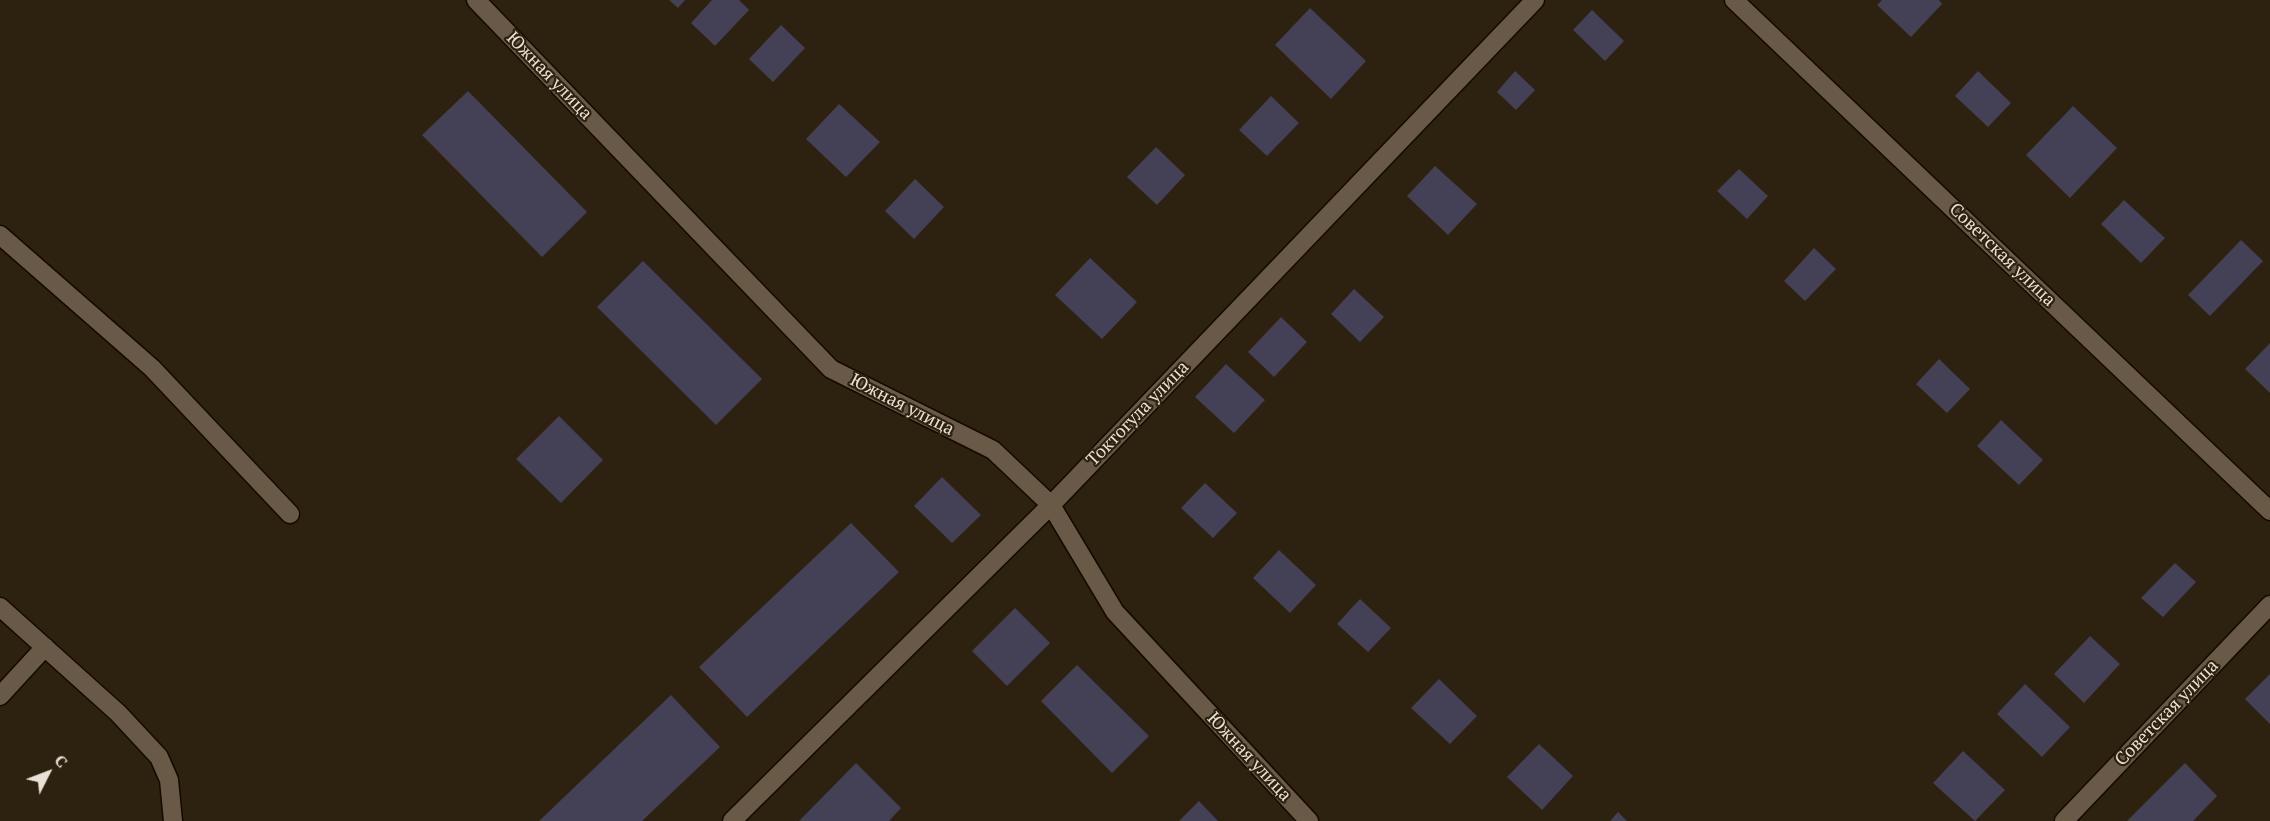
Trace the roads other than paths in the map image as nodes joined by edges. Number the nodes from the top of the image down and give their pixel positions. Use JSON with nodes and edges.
{"nodes":[{"id":1,"x":476,"y":0,"type":"edge"},
{"id":2,"x":1535,"y":0,"type":"edge"},
{"id":3,"x":1734,"y":0,"type":"edge"},
{"id":4,"x":0,"y":235,"type":"edge"},
{"id":5,"x":1051,"y":505,"type":"junction"},
{"id":6,"x":2270,"y":511,"type":"edge"},
{"id":7,"x":290,"y":514,"type":"dead end"},
{"id":8,"x":2270,"y":605,"type":"edge"},
{"id":9,"x":0,"y":607,"type":"edge"},
{"id":10,"x":45,"y":647,"type":"junction"},
{"id":11,"x":0,"y":696,"type":"edge"},
{"id":12,"x":173,"y":821,"type":"edge"},
{"id":13,"x":732,"y":821,"type":"edge"},
{"id":14,"x":1309,"y":821,"type":"edge"},
{"id":15,"x":2064,"y":821,"type":"edge"}],
"edges":[{"from":1,"to":5,"type":"street","name":"Южная улица"},
{"from":2,"to":5,"type":"street","name":"Токтогула улица"},
{"from":3,"to":6,"type":"street","name":"Советская улица"},
{"from":4,"to":7,"type":"street"},
{"from":5,"to":13,"type":"street","name":"Токтогула улица"},
{"from":5,"to":14,"type":"street","name":"Южная улица"},
{"from":8,"to":15,"type":"street","name":"Советская улица"},
{"from":9,"to":10,"type":"street"},
{"from":10,"to":11,"type":"street"},
{"from":10,"to":12,"type":"street"}]}
